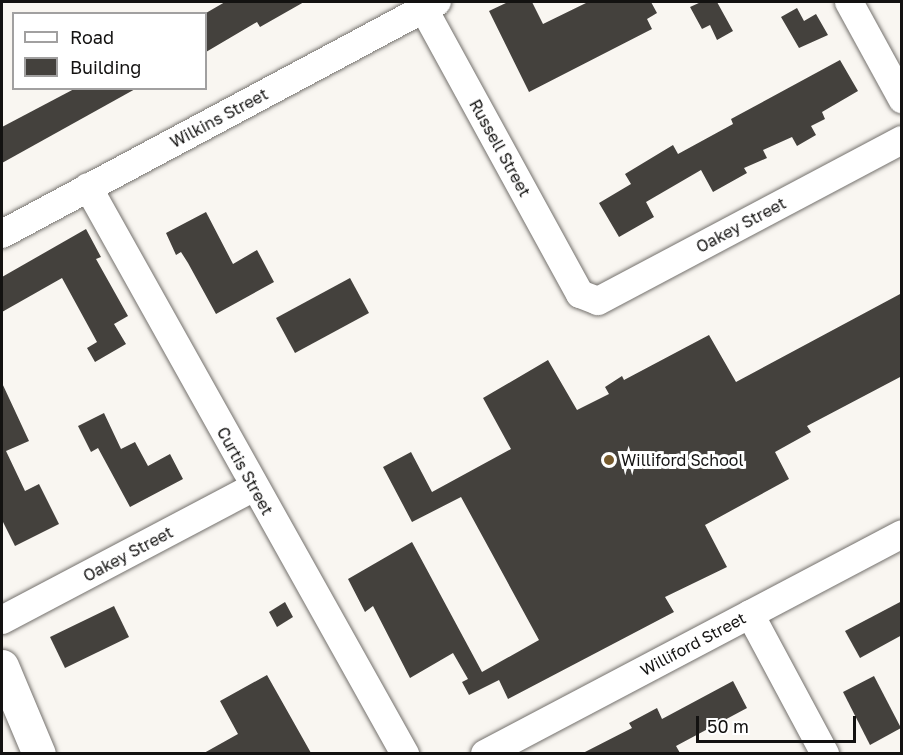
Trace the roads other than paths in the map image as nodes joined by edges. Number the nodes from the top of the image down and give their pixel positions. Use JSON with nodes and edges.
{"nodes":[{"id":1,"x":849,"y":2,"type":"edge"},
{"id":2,"x":427,"y":4,"type":"edge"},
{"id":3,"x":902,"y":99,"type":"edge"},
{"id":4,"x":902,"y":141,"type":"edge"},
{"id":5,"x":88,"y":188,"type":"junction"},
{"id":6,"x":2,"y":234,"type":"edge"},
{"id":7,"x":580,"y":294,"type":"joint"},
{"id":8,"x":254,"y":487,"type":"junction"},
{"id":9,"x":902,"y":534,"type":"edge"},
{"id":10,"x":750,"y":614,"type":"junction"},
{"id":11,"x":2,"y":620,"type":"edge"},
{"id":12,"x":4,"y":679,"type":"edge"},
{"id":13,"x":39,"y":753,"type":"edge"},
{"id":14,"x":405,"y":753,"type":"edge"},
{"id":15,"x":485,"y":753,"type":"edge"},
{"id":16,"x":825,"y":753,"type":"edge"}],
"edges":[{"from":1,"to":3,"type":"street"},
{"from":2,"to":5,"type":"street","name":"Wilkins Street"},
{"from":2,"to":7,"type":"street","name":"Russell Street"},
{"from":4,"to":7,"type":"street","name":"Oakey Street"},
{"from":5,"to":6,"type":"street","name":"Wilkins Street"},
{"from":5,"to":8,"type":"street","name":"Curtis Street"},
{"from":8,"to":11,"type":"street","name":"Oakey Street"},
{"from":8,"to":14,"type":"street","name":"Curtis Street"},
{"from":9,"to":10,"type":"street","name":"Williford Street"},
{"from":10,"to":15,"type":"street","name":"Williford Street"},
{"from":10,"to":16,"type":"street"},
{"from":12,"to":13,"type":"main road"}]}
